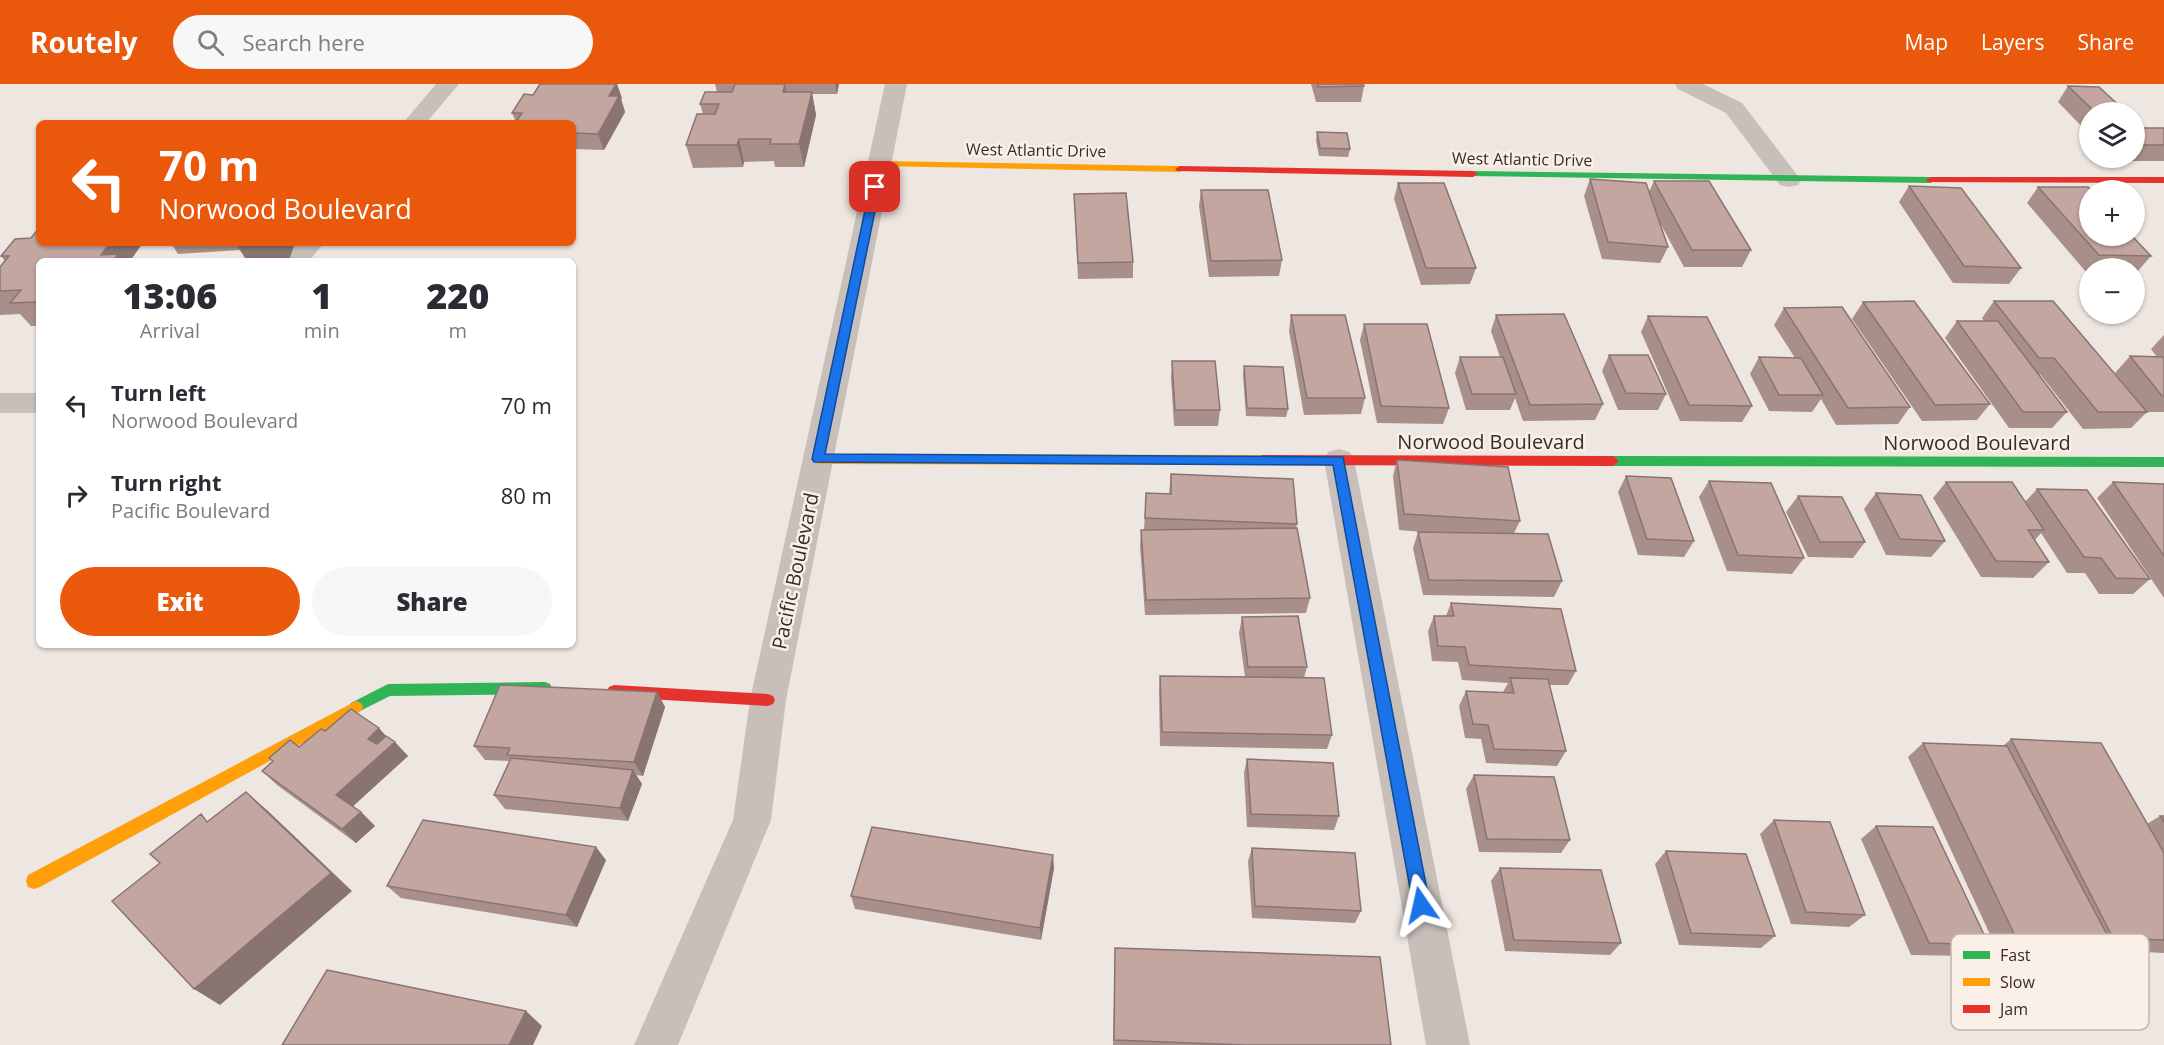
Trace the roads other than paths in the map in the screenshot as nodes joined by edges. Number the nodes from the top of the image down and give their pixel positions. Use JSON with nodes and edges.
{"nodes":[{"id":1,"x":448,"y":84,"type":"edge"},
{"id":2,"x":896,"y":84,"type":"edge"},
{"id":3,"x":1686,"y":84,"type":"edge"},
{"id":4,"x":417,"y":120,"type":"edge"},
{"id":5,"x":879,"y":164,"type":"junction"},
{"id":6,"x":1789,"y":180,"type":"junction"},
{"id":7,"x":2164,"y":180,"type":"edge"},
{"id":8,"x":308,"y":246,"type":"edge"},
{"id":9,"x":298,"y":258,"type":"edge"},
{"id":10,"x":0,"y":403,"type":"edge"},
{"id":11,"x":36,"y":403,"type":"edge"},
{"id":12,"x":818,"y":459,"type":"junction"},
{"id":13,"x":1339,"y":460,"type":"junction"},
{"id":14,"x":2164,"y":462,"type":"edge"},
{"id":15,"x":556,"y":689,"type":"edge"},
{"id":16,"x":602,"y":691,"type":"edge"},
{"id":17,"x":768,"y":700,"type":"junction"},
{"id":18,"x":34,"y":881,"type":"dead end"},
{"id":19,"x":656,"y":1045,"type":"edge"},
{"id":20,"x":1448,"y":1045,"type":"edge"}],
"edges":[{"from":1,"to":4,"type":"street"},
{"from":2,"to":5,"type":"street","name":"Pacific Boulevard"},
{"from":3,"to":6,"type":"street"},
{"from":5,"to":6,"type":"street","name":"West Atlantic Drive"},
{"from":5,"to":12,"type":"street","name":"Pacific Boulevard"},
{"from":6,"to":7,"type":"street","name":"West Atlantic Drive"},
{"from":8,"to":9,"type":"street"},
{"from":10,"to":11,"type":"street"},
{"from":12,"to":13,"type":"street","name":"Norwood Boulevard"},
{"from":12,"to":17,"type":"street","name":"Pacific Boulevard"},
{"from":13,"to":14,"type":"street","name":"Norwood Boulevard"},
{"from":13,"to":20,"type":"street"},
{"from":15,"to":18,"type":"street"},
{"from":16,"to":17,"type":"street"},
{"from":17,"to":19,"type":"street","name":"Pacific Boulevard"}]}
